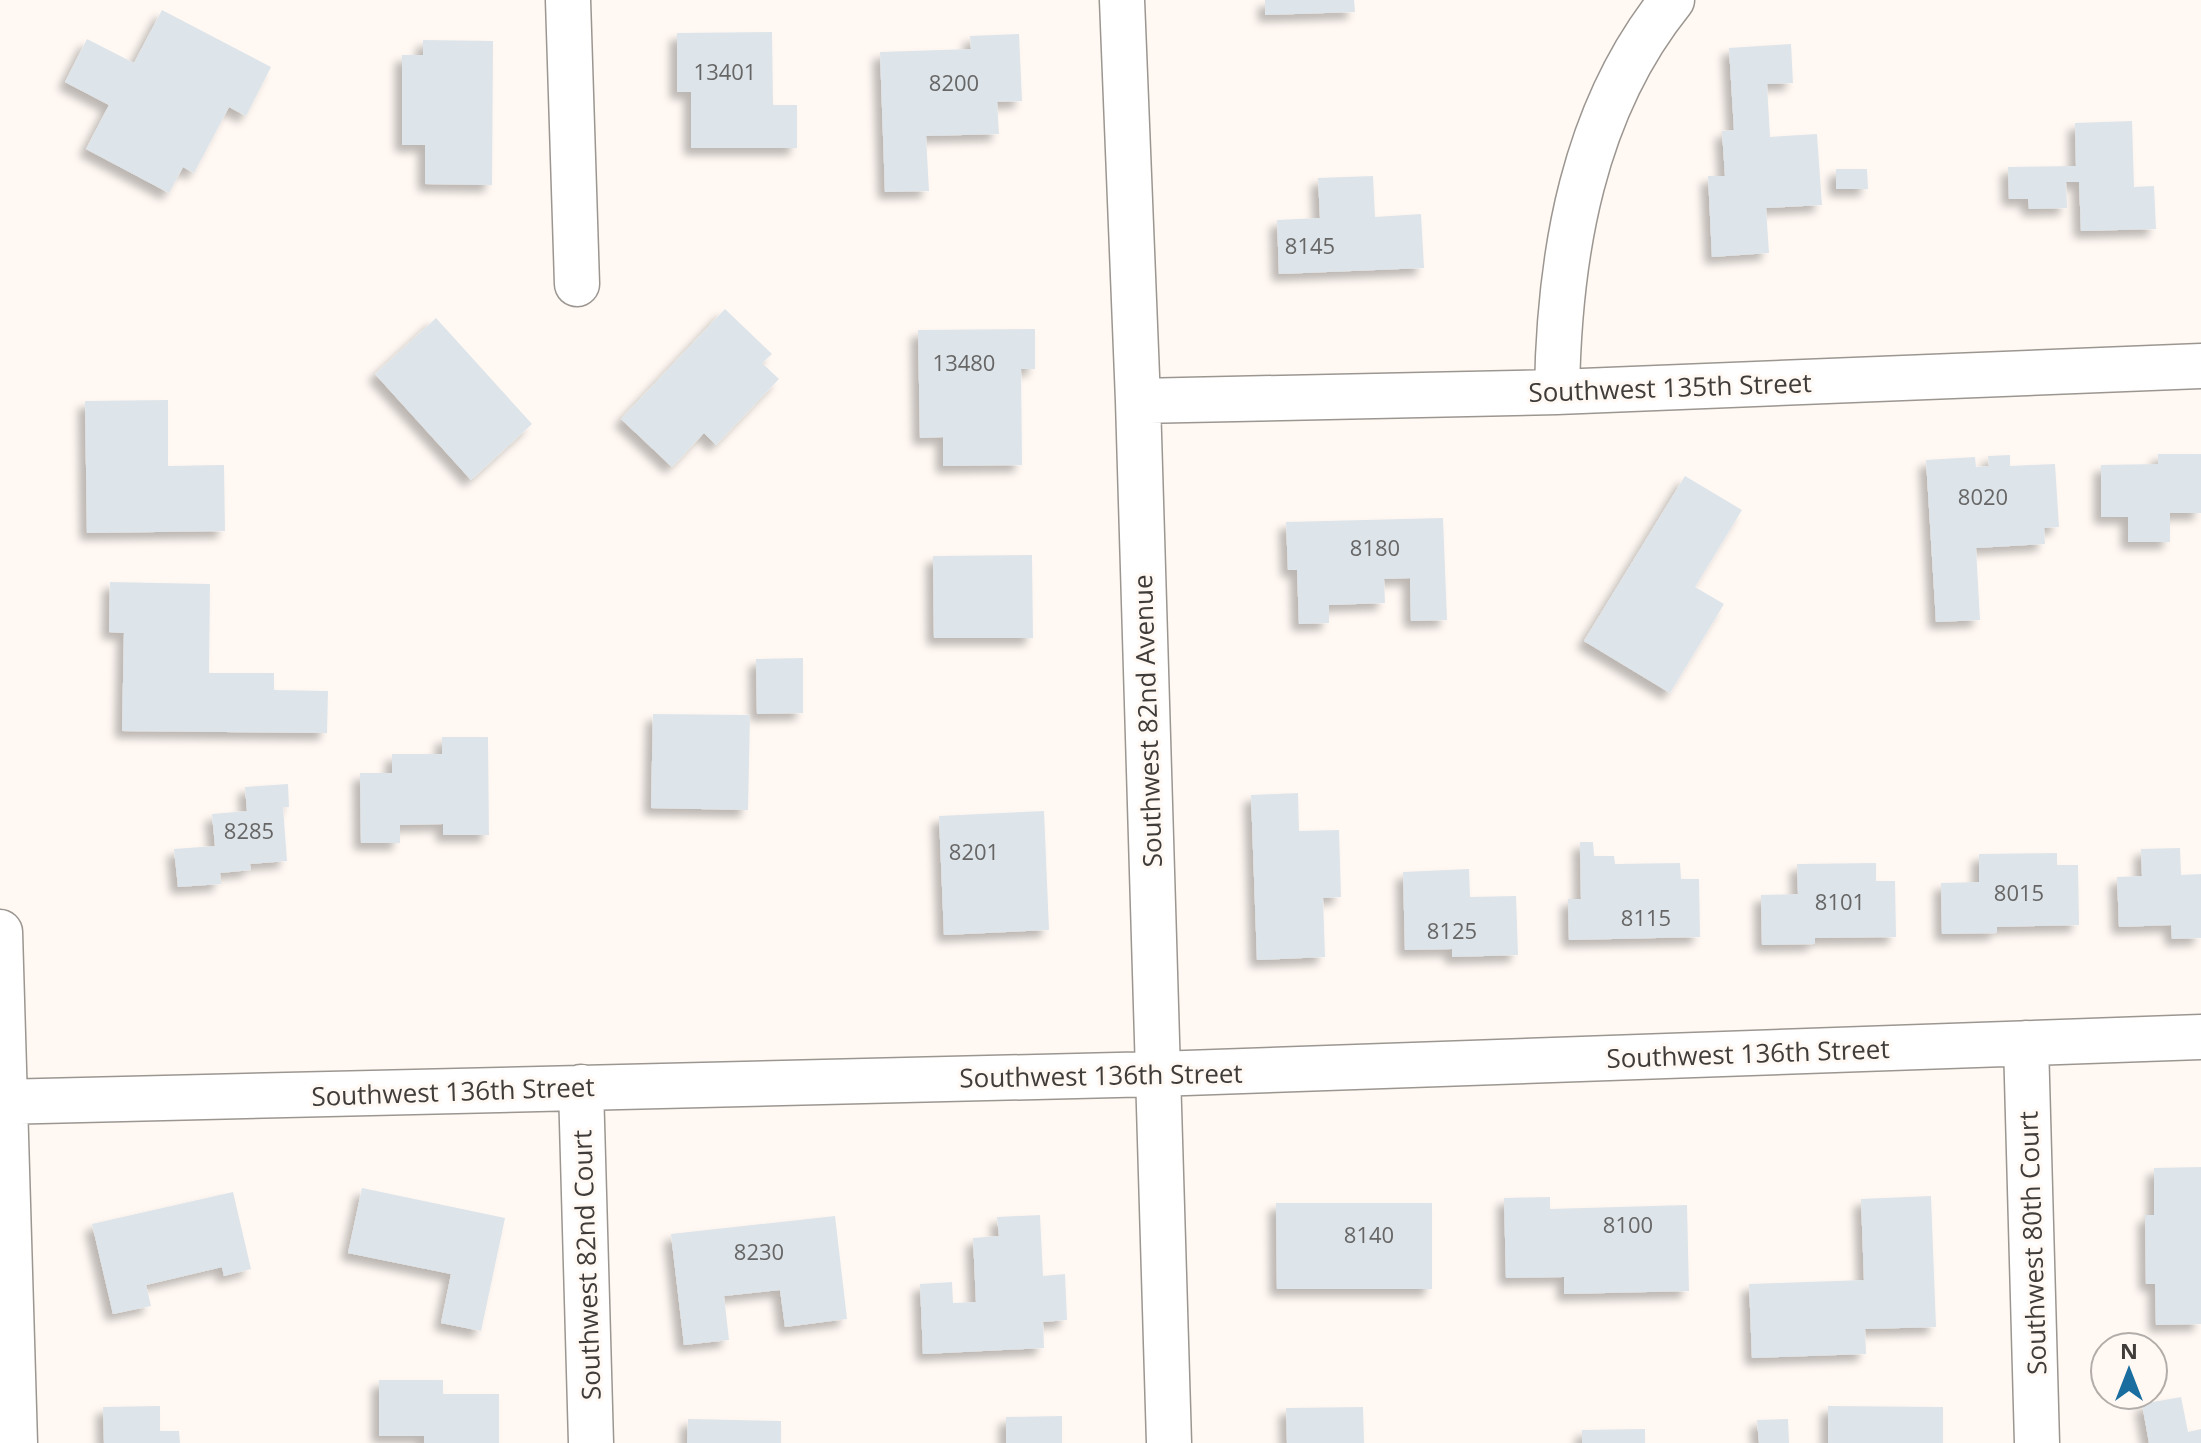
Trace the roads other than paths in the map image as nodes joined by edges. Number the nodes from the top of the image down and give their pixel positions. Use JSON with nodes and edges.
{"nodes":[{"id":1,"x":568,"y":0,"type":"edge"},
{"id":2,"x":1122,"y":0,"type":"edge"},
{"id":3,"x":1672,"y":0,"type":"edge"},
{"id":4,"x":577,"y":284,"type":"dead end"},
{"id":5,"x":2201,"y":366,"type":"edge"},
{"id":6,"x":1557,"y":392,"type":"junction"},
{"id":7,"x":1138,"y":401,"type":"junction"},
{"id":8,"x":0,"y":932,"type":"edge"},
{"id":9,"x":2201,"y":1037,"type":"edge"},
{"id":10,"x":2026,"y":1043,"type":"junction"},
{"id":11,"x":1157,"y":1074,"type":"junction"},
{"id":12,"x":581,"y":1087,"type":"junction"},
{"id":13,"x":3,"y":1102,"type":"edge"},
{"id":14,"x":15,"y":1443,"type":"edge"},
{"id":15,"x":591,"y":1443,"type":"edge"},
{"id":16,"x":1169,"y":1443,"type":"edge"},
{"id":17,"x":2037,"y":1443,"type":"edge"}],
"edges":[{"from":1,"to":4,"type":"street"},
{"from":2,"to":7,"type":"street","name":"Southwest 82nd Avenue"},
{"from":3,"to":6,"type":"street"},
{"from":5,"to":6,"type":"street","name":"Southwest 135th Street"},
{"from":6,"to":7,"type":"street","name":"Southwest 135th Street"},
{"from":7,"to":11,"type":"street","name":"Southwest 82nd Avenue"},
{"from":8,"to":13,"type":"street"},
{"from":9,"to":10,"type":"street","name":"Southwest 136th Street"},
{"from":10,"to":11,"type":"street","name":"Southwest 136th Street"},
{"from":10,"to":17,"type":"street","name":"Southwest 80th Court"},
{"from":11,"to":12,"type":"street","name":"Southwest 136th Street"},
{"from":11,"to":16,"type":"street","name":"Southwest 82nd Avenue"},
{"from":12,"to":13,"type":"street","name":"Southwest 136th Street"},
{"from":12,"to":15,"type":"street","name":"Southwest 82nd Court"},
{"from":13,"to":14,"type":"street"}]}
